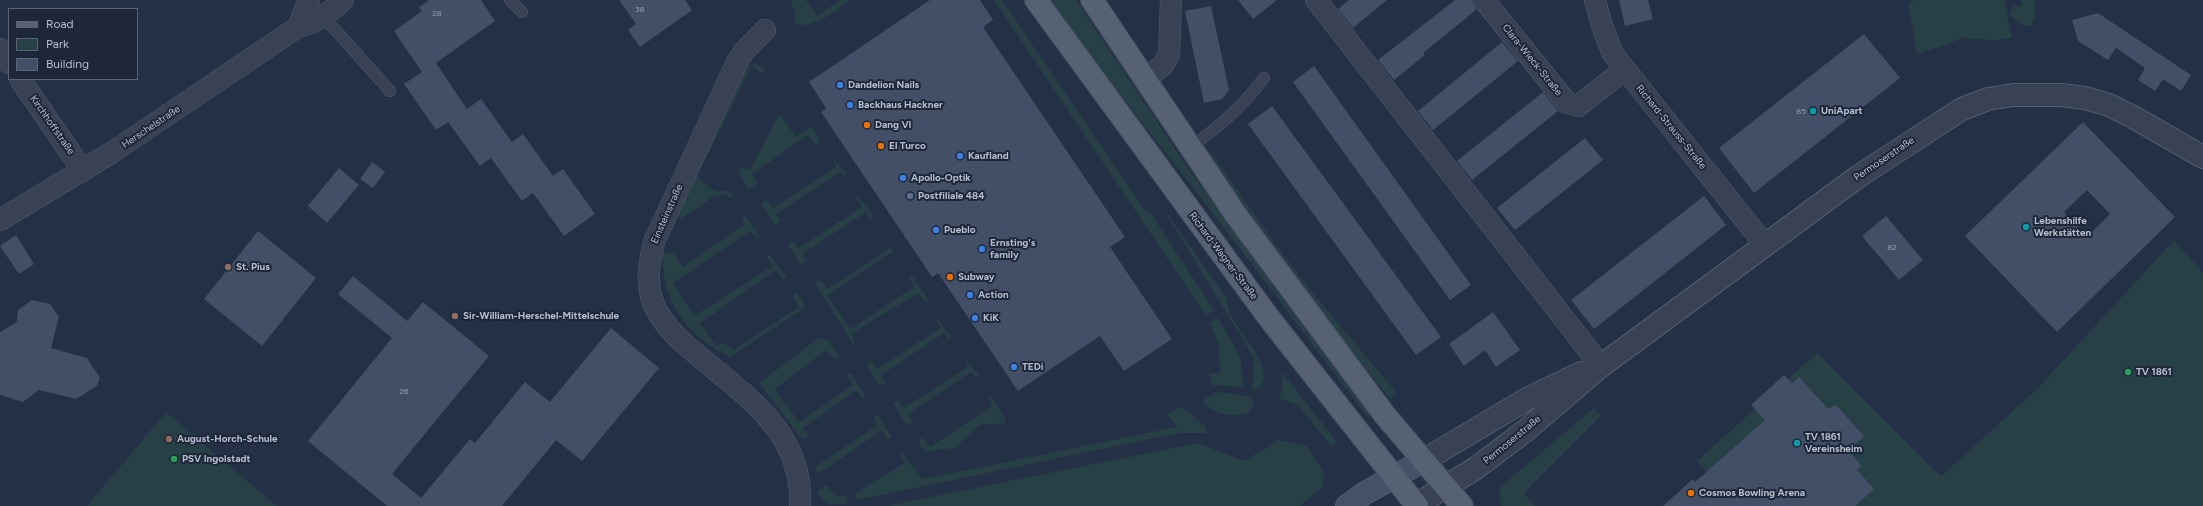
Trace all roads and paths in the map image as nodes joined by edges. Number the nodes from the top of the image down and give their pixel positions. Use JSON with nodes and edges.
{"nodes":[{"id":1,"x":309,"y":0,"type":"edge"},
{"id":2,"x":343,"y":0,"type":"edge"},
{"id":3,"x":510,"y":0,"type":"edge"},
{"id":4,"x":1036,"y":0,"type":"edge"},
{"id":5,"x":1092,"y":0,"type":"edge"},
{"id":6,"x":1172,"y":0,"type":"edge"},
{"id":7,"x":1316,"y":0,"type":"edge"},
{"id":8,"x":1484,"y":0,"type":"edge"},
{"id":9,"x":1595,"y":0,"type":"edge"},
{"id":10,"x":522,"y":12,"type":"dead end"},
{"id":11,"x":324,"y":16,"type":"junction"},
{"id":12,"x":298,"y":27,"type":"junction"},
{"id":13,"x":765,"y":30,"type":"dead end"},
{"id":14,"x":0,"y":50,"type":"edge"},
{"id":15,"x":8,"y":62,"type":"edge"},
{"id":16,"x":1624,"y":70,"type":"junction"},
{"id":17,"x":1145,"y":78,"type":"junction"},
{"id":18,"x":1264,"y":78,"type":"dead end"},
{"id":19,"x":21,"y":80,"type":"edge"},
{"id":20,"x":390,"y":91,"type":"dead end"},
{"id":21,"x":1191,"y":147,"type":"junction"},
{"id":22,"x":2203,"y":156,"type":"edge"},
{"id":23,"x":83,"y":171,"type":"junction"},
{"id":24,"x":0,"y":220,"type":"edge"},
{"id":25,"x":1765,"y":245,"type":"junction"},
{"id":26,"x":1601,"y":366,"type":"junction"},
{"id":27,"x":1423,"y":461,"type":"junction"},
{"id":28,"x":1394,"y":477,"type":"junction"},
{"id":29,"x":1446,"y":487,"type":"junction"},
{"id":30,"x":800,"y":506,"type":"edge"},
{"id":31,"x":1347,"y":506,"type":"edge"},
{"id":32,"x":1415,"y":506,"type":"edge"},
{"id":33,"x":1462,"y":506,"type":"edge"}],
"edges":[{"from":1,"to":11,"type":"lane"},
{"from":1,"to":12,"type":"street"},
{"from":2,"to":11,"type":"street","name":"Herschelstraße"},
{"from":3,"to":10,"type":"lane"},
{"from":4,"to":28,"type":"main road","name":"Richard-Wagner-Straße"},
{"from":5,"to":17,"type":"main road"},
{"from":6,"to":17,"type":"street"},
{"from":7,"to":26,"type":"street"},
{"from":8,"to":16,"type":"street","name":"Clara-Wieck-Straße"},
{"from":9,"to":16,"type":"street","name":"Richard-Strauss-Straße"},
{"from":11,"to":12,"type":"street","name":"Herschelstraße"},
{"from":11,"to":20,"type":"lane"},
{"from":12,"to":23,"type":"street","name":"Herschelstraße"},
{"from":13,"to":30,"type":"street","name":"Einsteinstraße"},
{"from":14,"to":15,"type":"street"},
{"from":16,"to":25,"type":"street","name":"Richard-Strauss-Straße"},
{"from":17,"to":21,"type":"main road"},
{"from":18,"to":21,"type":"lane"},
{"from":19,"to":23,"type":"street","name":"Kirchhoffstraße"},
{"from":21,"to":27,"type":"main road"},
{"from":22,"to":25,"type":"street","name":"Permoserstraße"},
{"from":23,"to":24,"type":"street","name":"Herschelstraße"},
{"from":25,"to":26,"type":"street","name":"Permoserstraße"},
{"from":26,"to":27,"type":"street","name":"Permoserstraße"},
{"from":26,"to":29,"type":"street","name":"Permoserstraße"},
{"from":27,"to":28,"type":"main road"},
{"from":27,"to":29,"type":"main road"},
{"from":28,"to":31,"type":"main road"},
{"from":28,"to":32,"type":"main road","name":"Richard-Wagner-Straße"},
{"from":29,"to":32,"type":"street","name":"Permoserstraße"},
{"from":29,"to":33,"type":"main road"}]}
